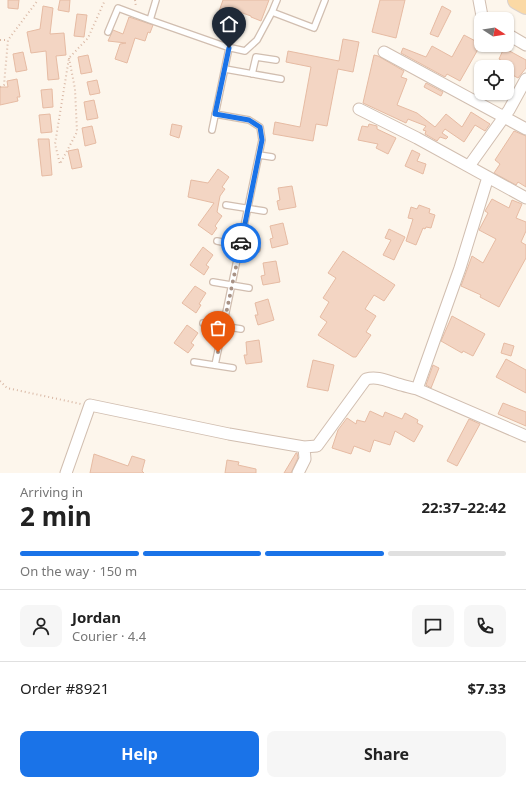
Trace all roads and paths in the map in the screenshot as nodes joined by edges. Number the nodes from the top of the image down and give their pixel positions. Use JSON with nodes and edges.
{"nodes":[{"id":1,"x":38,"y":0,"type":"edge"},
{"id":2,"x":105,"y":0,"type":"edge"},
{"id":3,"x":156,"y":0,"type":"edge"},
{"id":4,"x":277,"y":0,"type":"edge"},
{"id":5,"x":325,"y":0,"type":"edge"},
{"id":6,"x":479,"y":0,"type":"edge"},
{"id":7,"x":517,"y":0,"type":"edge"},
{"id":8,"x":526,"y":5,"type":"edge"},
{"id":9,"x":272,"y":12,"type":"junction"},
{"id":10,"x":481,"y":12,"type":"edge"},
{"id":11,"x":150,"y":20,"type":"junction"},
{"id":12,"x":108,"y":32,"type":"dead end"},
{"id":13,"x":514,"y":38,"type":"edge"},
{"id":14,"x":0,"y":40,"type":"edge"},
{"id":15,"x":8,"y":40,"type":"junction"},
{"id":16,"x":526,"y":46,"type":"edge"},
{"id":17,"x":229,"y":48,"type":"junction"},
{"id":18,"x":384,"y":52,"type":"dead end"},
{"id":19,"x":68,"y":58,"type":"junction"},
{"id":20,"x":276,"y":60,"type":"dead end"},
{"id":21,"x":225,"y":69,"type":"junction"},
{"id":22,"x":252,"y":74,"type":"junction"},
{"id":23,"x":526,"y":79,"type":"edge"},
{"id":24,"x":281,"y":80,"type":"dead end"},
{"id":25,"x":0,"y":87,"type":"edge"},
{"id":26,"x":359,"y":109,"type":"dead end"},
{"id":27,"x":215,"y":114,"type":"junction"},
{"id":28,"x":504,"y":117,"type":"junction"},
{"id":29,"x":212,"y":130,"type":"dead end"},
{"id":30,"x":526,"y":130,"type":"edge"},
{"id":31,"x":259,"y":155,"type":"junction"},
{"id":32,"x":272,"y":157,"type":"dead end"},
{"id":33,"x":469,"y":166,"type":"junction"},
{"id":34,"x":488,"y":176,"type":"junction"},
{"id":35,"x":526,"y":198,"type":"edge"},
{"id":36,"x":226,"y":205,"type":"dead end"},
{"id":37,"x":248,"y":209,"type":"junction"},
{"id":38,"x":264,"y":211,"type":"dead end"},
{"id":39,"x":218,"y":241,"type":"dead end"},
{"id":40,"x":240,"y":246,"type":"junction"},
{"id":41,"x":257,"y":249,"type":"dead end"},
{"id":42,"x":213,"y":282,"type":"dead end"},
{"id":43,"x":232,"y":285,"type":"junction"},
{"id":44,"x":249,"y":288,"type":"dead end"},
{"id":45,"x":203,"y":323,"type":"dead end"},
{"id":46,"x":223,"y":326,"type":"junction"},
{"id":47,"x":241,"y":329,"type":"dead end"},
{"id":48,"x":194,"y":362,"type":"dead end"},
{"id":49,"x":215,"y":365,"type":"junction"},
{"id":50,"x":233,"y":368,"type":"dead end"},
{"id":51,"x":0,"y":381,"type":"edge"},
{"id":52,"x":417,"y":389,"type":"junction"},
{"id":53,"x":90,"y":405,"type":"junction"},
{"id":54,"x":526,"y":436,"type":"edge"},
{"id":55,"x":304,"y":447,"type":"junction"},
{"id":56,"x":66,"y":473,"type":"edge"},
{"id":57,"x":298,"y":473,"type":"edge"}],
"edges":[{"from":1,"to":15,"type":"path"},
{"from":2,"to":19,"type":"path"},
{"from":3,"to":11,"type":"lane"},
{"from":4,"to":9,"type":"lane"},
{"from":5,"to":9,"type":"lane"},
{"from":6,"to":10,"type":"street"},
{"from":7,"to":8,"type":"main road"},
{"from":9,"to":17,"type":"lane"},
{"from":11,"to":12,"type":"lane"},
{"from":11,"to":17,"type":"lane"},
{"from":13,"to":16,"type":"street"},
{"from":14,"to":15,"type":"path"},
{"from":15,"to":25,"type":"path"},
{"from":17,"to":21,"type":"lane"},
{"from":18,"to":28,"type":"street"},
{"from":19,"to":19,"type":"path"},
{"from":20,"to":22,"type":"lane"},
{"from":21,"to":22,"type":"lane"},
{"from":21,"to":27,"type":"lane"},
{"from":22,"to":24,"type":"lane"},
{"from":23,"to":28,"type":"street"},
{"from":26,"to":33,"type":"street"},
{"from":27,"to":29,"type":"lane"},
{"from":27,"to":31,"type":"lane"},
{"from":28,"to":30,"type":"street"},
{"from":28,"to":33,"type":"street"},
{"from":31,"to":32,"type":"lane"},
{"from":31,"to":37,"type":"lane"},
{"from":33,"to":34,"type":"street"},
{"from":34,"to":35,"type":"street"},
{"from":34,"to":52,"type":"street"},
{"from":36,"to":37,"type":"lane"},
{"from":37,"to":38,"type":"lane"},
{"from":37,"to":40,"type":"lane"},
{"from":39,"to":40,"type":"lane"},
{"from":40,"to":41,"type":"lane"},
{"from":40,"to":43,"type":"lane"},
{"from":42,"to":43,"type":"lane"},
{"from":43,"to":44,"type":"lane"},
{"from":43,"to":46,"type":"lane"},
{"from":45,"to":46,"type":"lane"},
{"from":46,"to":47,"type":"lane"},
{"from":46,"to":49,"type":"lane"},
{"from":48,"to":49,"type":"lane"},
{"from":49,"to":50,"type":"lane"},
{"from":51,"to":53,"type":"path"},
{"from":52,"to":54,"type":"street"},
{"from":52,"to":55,"type":"street"},
{"from":53,"to":55,"type":"street"},
{"from":53,"to":56,"type":"street"},
{"from":55,"to":57,"type":"street"}]}
